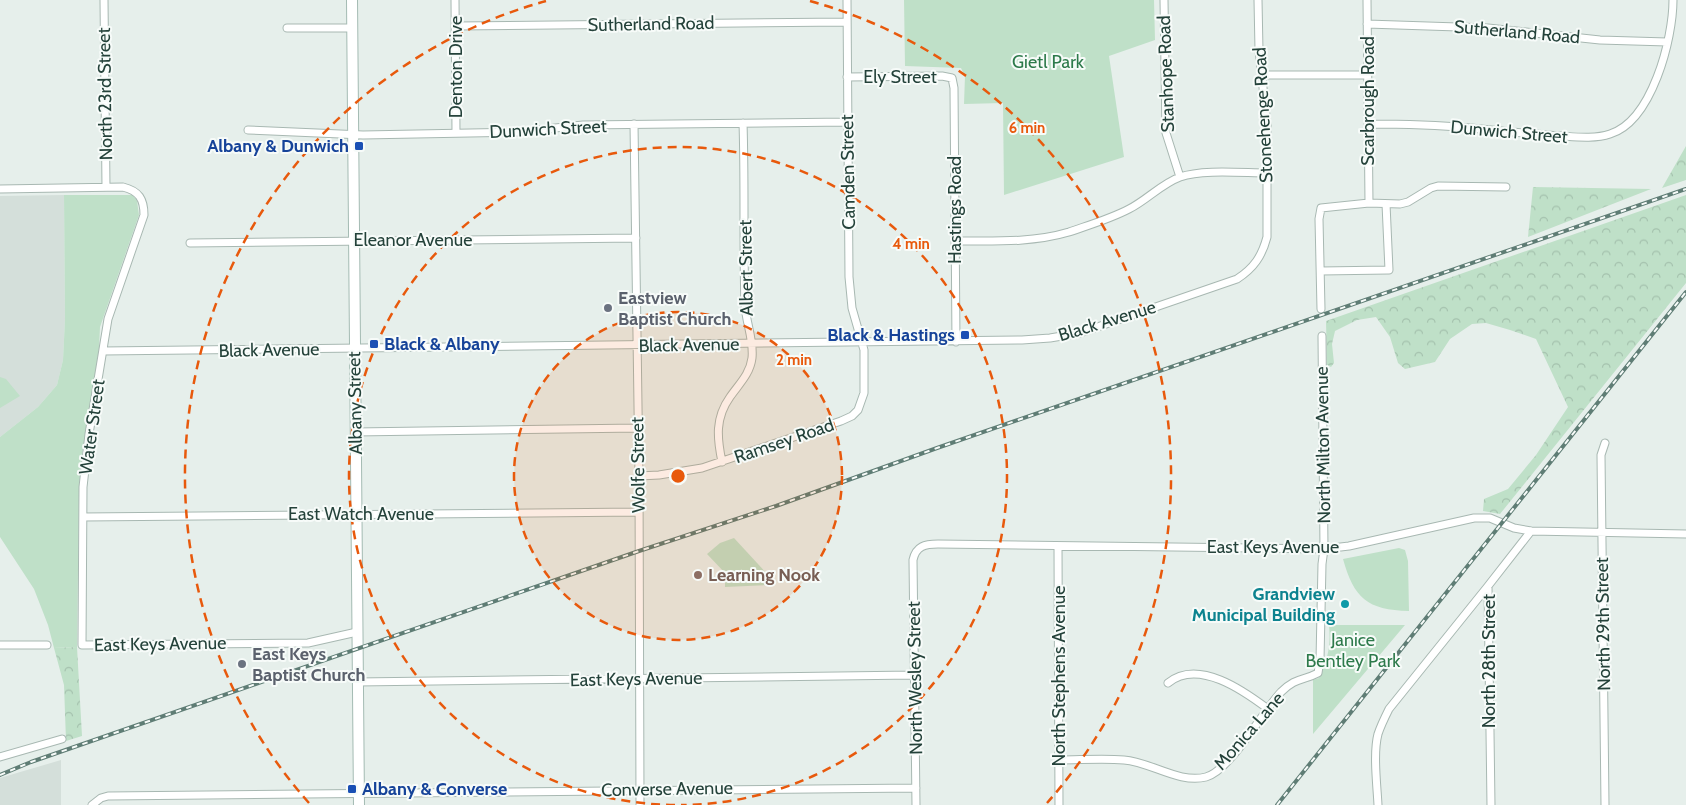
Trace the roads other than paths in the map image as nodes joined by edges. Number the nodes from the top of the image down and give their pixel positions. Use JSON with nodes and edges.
{"nodes":[{"id":1,"x":104,"y":0,"type":"edge"},
{"id":2,"x":352,"y":0,"type":"edge"},
{"id":3,"x":456,"y":0,"type":"edge"},
{"id":4,"x":846,"y":0,"type":"edge"},
{"id":5,"x":1164,"y":0,"type":"edge"},
{"id":6,"x":1258,"y":0,"type":"edge"},
{"id":7,"x":1367,"y":0,"type":"edge"},
{"id":8,"x":1673,"y":0,"type":"edge"},
{"id":9,"x":847,"y":22,"type":"junction"},
{"id":10,"x":1367,"y":24,"type":"junction"},
{"id":11,"x":456,"y":26,"type":"junction"},
{"id":12,"x":287,"y":28,"type":"dead end"},
{"id":13,"x":352,"y":28,"type":"junction"},
{"id":14,"x":1667,"y":42,"type":"junction"},
{"id":15,"x":1262,"y":75,"type":"junction"},
{"id":16,"x":1368,"y":75,"type":"junction"},
{"id":17,"x":847,"y":76,"type":"junction"},
{"id":18,"x":952,"y":78,"type":"joint"},
{"id":19,"x":848,"y":122,"type":"junction"},
{"id":20,"x":743,"y":123,"type":"junction"},
{"id":21,"x":634,"y":124,"type":"junction"},
{"id":22,"x":1368,"y":124,"type":"junction"},
{"id":23,"x":248,"y":130,"type":"dead end"},
{"id":24,"x":456,"y":133,"type":"junction"},
{"id":25,"x":353,"y":134,"type":"junction"},
{"id":26,"x":1267,"y":173,"type":"junction"},
{"id":27,"x":1180,"y":177,"type":"junction"},
{"id":28,"x":106,"y":187,"type":"junction"},
{"id":29,"x":1506,"y":187,"type":"dead end"},
{"id":30,"x":0,"y":189,"type":"edge"},
{"id":31,"x":1369,"y":203,"type":"junction"},
{"id":32,"x":1386,"y":204,"type":"junction"},
{"id":33,"x":636,"y":238,"type":"junction"},
{"id":34,"x":354,"y":240,"type":"junction"},
{"id":35,"x":955,"y":242,"type":"junction"},
{"id":36,"x":190,"y":243,"type":"dead end"},
{"id":37,"x":1258,"y":259,"type":"joint"},
{"id":38,"x":1321,"y":271,"type":"junction"},
{"id":39,"x":1321,"y":309,"type":"dead end"},
{"id":40,"x":1322,"y":336,"type":"dead end"},
{"id":41,"x":956,"y":342,"type":"junction"},
{"id":42,"x":862,"y":343,"type":"junction"},
{"id":43,"x":752,"y":344,"type":"junction"},
{"id":44,"x":636,"y":346,"type":"junction"},
{"id":45,"x":354,"y":349,"type":"junction"},
{"id":46,"x":103,"y":352,"type":"junction"},
{"id":47,"x":638,"y":428,"type":"junction"},
{"id":48,"x":355,"y":432,"type":"junction"},
{"id":49,"x":1605,"y":443,"type":"dead end"},
{"id":50,"x":722,"y":462,"type":"junction"},
{"id":51,"x":639,"y":476,"type":"junction"},
{"id":52,"x":639,"y":512,"type":"junction"},
{"id":53,"x":356,"y":515,"type":"junction"},
{"id":54,"x":83,"y":517,"type":"junction"},
{"id":55,"x":1531,"y":531,"type":"junction"},
{"id":56,"x":1602,"y":533,"type":"junction"},
{"id":57,"x":1686,"y":534,"type":"edge"},
{"id":58,"x":1058,"y":546,"type":"junction"},
{"id":59,"x":1324,"y":549,"type":"junction"},
{"id":60,"x":916,"y":551,"type":"joint"},
{"id":61,"x":1488,"y":586,"type":"junction"},
{"id":62,"x":357,"y":632,"type":"junction"},
{"id":63,"x":47,"y":645,"type":"dead end"},
{"id":64,"x":82,"y":645,"type":"joint"},
{"id":65,"x":0,"y":646,"type":"edge"},
{"id":66,"x":1318,"y":673,"type":"joint"},
{"id":67,"x":914,"y":675,"type":"junction"},
{"id":68,"x":640,"y":678,"type":"junction"},
{"id":69,"x":357,"y":682,"type":"junction"},
{"id":70,"x":1168,"y":683,"type":"dead end"},
{"id":71,"x":1268,"y":710,"type":"junction"},
{"id":72,"x":62,"y":739,"type":"dead end"},
{"id":73,"x":0,"y":757,"type":"edge"},
{"id":74,"x":1059,"y":760,"type":"junction"},
{"id":75,"x":916,"y":788,"type":"junction"},
{"id":76,"x":640,"y":789,"type":"junction"},
{"id":77,"x":358,"y":794,"type":"junction"},
{"id":78,"x":92,"y":805,"type":"edge"},
{"id":79,"x":359,"y":805,"type":"edge"},
{"id":80,"x":640,"y":805,"type":"edge"},
{"id":81,"x":916,"y":805,"type":"edge"},
{"id":82,"x":1059,"y":805,"type":"edge"},
{"id":83,"x":1378,"y":805,"type":"edge"},
{"id":84,"x":1491,"y":805,"type":"edge"},
{"id":85,"x":1604,"y":805,"type":"edge"}],
"edges":[{"from":1,"to":28,"type":"street","name":"North 23rd Street"},
{"from":2,"to":13,"type":"street","name":"Albany Street"},
{"from":3,"to":11,"type":"street","name":"Denton Drive"},
{"from":4,"to":9,"type":"street","name":"Camden Street"},
{"from":5,"to":27,"type":"street","name":"Stanhope Road"},
{"from":6,"to":15,"type":"street","name":"Stonehenge Road"},
{"from":7,"to":10,"type":"street","name":"Scarbrough Road"},
{"from":8,"to":14,"type":"street","name":"Dunwich Street"},
{"from":9,"to":11,"type":"street","name":"Sutherland Road"},
{"from":9,"to":17,"type":"street","name":"Camden Street"},
{"from":10,"to":14,"type":"street","name":"Sutherland Road"},
{"from":10,"to":16,"type":"street","name":"Scarbrough Road"},
{"from":11,"to":24,"type":"street","name":"Denton Drive"},
{"from":12,"to":13,"type":"street"},
{"from":13,"to":25,"type":"street","name":"Albany Street"},
{"from":14,"to":22,"type":"street","name":"Dunwich Street"},
{"from":15,"to":16,"type":"street"},
{"from":15,"to":26,"type":"street","name":"Stonehenge Road"},
{"from":16,"to":22,"type":"street","name":"Scarbrough Road"},
{"from":17,"to":18,"type":"street","name":"Ely Street"},
{"from":17,"to":19,"type":"street","name":"Camden Street"},
{"from":18,"to":35,"type":"street","name":"Hastings Road"},
{"from":19,"to":20,"type":"street","name":"Dunwich Street"},
{"from":19,"to":42,"type":"street","name":"Camden Street"},
{"from":20,"to":21,"type":"street","name":"Dunwich Street"},
{"from":20,"to":43,"type":"street","name":"Albert Street"},
{"from":21,"to":24,"type":"street","name":"Dunwich Street"},
{"from":21,"to":33,"type":"street","name":"Wolfe Street"},
{"from":22,"to":31,"type":"street","name":"Scarbrough Road"},
{"from":23,"to":25,"type":"street","name":"Dunwich Street"},
{"from":24,"to":25,"type":"street","name":"Dunwich Street"},
{"from":25,"to":34,"type":"street","name":"Albany Street"},
{"from":26,"to":27,"type":"street"},
{"from":26,"to":37,"type":"street","name":"Stonehenge Road"},
{"from":27,"to":35,"type":"street"},
{"from":28,"to":30,"type":"street"},
{"from":28,"to":46,"type":"street","name":"Water Street"},
{"from":29,"to":32,"type":"street"},
{"from":31,"to":32,"type":"street"},
{"from":31,"to":38,"type":"street"},
{"from":32,"to":38,"type":"street"},
{"from":33,"to":34,"type":"street","name":"Eleanor Avenue"},
{"from":33,"to":44,"type":"street","name":"Wolfe Street"},
{"from":34,"to":36,"type":"street","name":"Eleanor Avenue"},
{"from":34,"to":45,"type":"street","name":"Albany Street"},
{"from":35,"to":41,"type":"street","name":"Hastings Road"},
{"from":37,"to":41,"type":"street","name":"Black Avenue"},
{"from":38,"to":39,"type":"street"},
{"from":40,"to":59,"type":"street","name":"North Milton Avenue"},
{"from":41,"to":42,"type":"street","name":"Black Avenue"},
{"from":42,"to":43,"type":"street","name":"Black Avenue"},
{"from":42,"to":50,"type":"street","name":"Ramsey Road"},
{"from":43,"to":44,"type":"street","name":"Black Avenue"},
{"from":43,"to":50,"type":"street","name":"Albert Street"},
{"from":44,"to":45,"type":"street","name":"Black Avenue"},
{"from":44,"to":47,"type":"street","name":"Wolfe Street"},
{"from":45,"to":46,"type":"street","name":"Black Avenue"},
{"from":45,"to":48,"type":"street","name":"Albany Street"},
{"from":46,"to":54,"type":"street","name":"Water Street"},
{"from":47,"to":48,"type":"street"},
{"from":47,"to":51,"type":"street","name":"Wolfe Street"},
{"from":48,"to":53,"type":"street","name":"Albany Street"},
{"from":49,"to":56,"type":"street","name":"North 29th Street"},
{"from":50,"to":51,"type":"street","name":"Ramsey Road"},
{"from":51,"to":52,"type":"street","name":"Wolfe Street"},
{"from":52,"to":53,"type":"street","name":"East Watch Avenue"},
{"from":52,"to":68,"type":"street","name":"Wolfe Street"},
{"from":53,"to":54,"type":"street","name":"East Watch Avenue"},
{"from":53,"to":62,"type":"street","name":"Albany Street"},
{"from":54,"to":64,"type":"street","name":"Water Street"},
{"from":55,"to":56,"type":"street","name":"East Keys Avenue"},
{"from":55,"to":59,"type":"street","name":"East Keys Avenue"},
{"from":55,"to":61,"type":"street","name":"North 28th Street"},
{"from":56,"to":57,"type":"street","name":"East Keys Avenue"},
{"from":56,"to":85,"type":"street","name":"North 29th Street"},
{"from":58,"to":59,"type":"street","name":"East Keys Avenue"},
{"from":58,"to":60,"type":"street","name":"East Keys Avenue"},
{"from":58,"to":74,"type":"street","name":"North Stephens Avenue"},
{"from":59,"to":66,"type":"street","name":"North Milton Avenue"},
{"from":60,"to":67,"type":"street","name":"North Wesley Street"},
{"from":61,"to":83,"type":"street"},
{"from":61,"to":84,"type":"street","name":"North 28th Street"},
{"from":62,"to":64,"type":"street","name":"East Keys Avenue"},
{"from":62,"to":69,"type":"street","name":"Albany Street"},
{"from":63,"to":65,"type":"street"},
{"from":66,"to":71,"type":"street","name":"Monica Lane"},
{"from":67,"to":68,"type":"street","name":"East Keys Avenue"},
{"from":67,"to":75,"type":"street","name":"North Wesley Street"},
{"from":68,"to":69,"type":"street","name":"East Keys Avenue"},
{"from":68,"to":76,"type":"street","name":"Wolfe Street"},
{"from":69,"to":77,"type":"street","name":"Albany Street"},
{"from":70,"to":71,"type":"street"},
{"from":71,"to":74,"type":"street","name":"Monica Lane"},
{"from":72,"to":73,"type":"street"},
{"from":74,"to":82,"type":"street","name":"North Stephens Avenue"},
{"from":75,"to":76,"type":"street","name":"Converse Avenue"},
{"from":75,"to":81,"type":"street","name":"North Wesley Street"},
{"from":76,"to":77,"type":"street","name":"Converse Avenue"},
{"from":76,"to":80,"type":"street","name":"Wolfe Street"},
{"from":77,"to":78,"type":"street","name":"Converse Avenue"},
{"from":77,"to":79,"type":"street","name":"Albany Street"}]}
